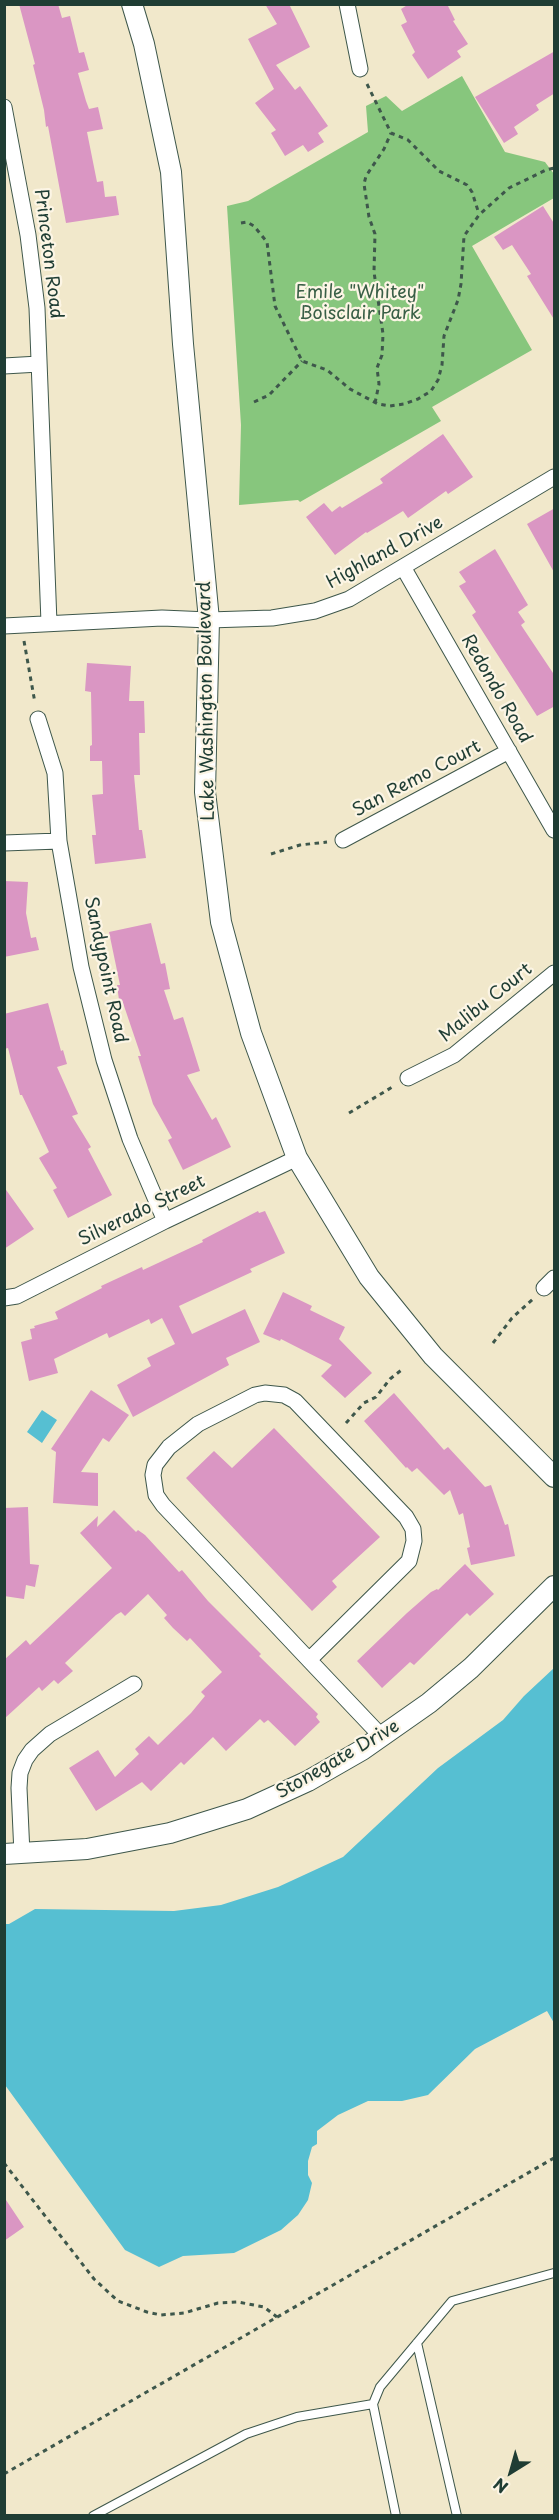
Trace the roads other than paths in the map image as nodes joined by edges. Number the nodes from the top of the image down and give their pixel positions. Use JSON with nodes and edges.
{"nodes":[{"id":1,"x":132,"y":4,"type":"edge"},
{"id":2,"x":347,"y":4,"type":"edge"},
{"id":3,"x":360,"y":69,"type":"road end"},
{"id":4,"x":4,"y":107,"type":"edge"},
{"id":5,"x":7,"y":127,"type":"edge"},
{"id":6,"x":39,"y":364,"type":"junction"},
{"id":7,"x":4,"y":366,"type":"edge"},
{"id":8,"x":555,"y":477,"type":"edge"},
{"id":9,"x":403,"y":567,"type":"junction"},
{"id":10,"x":209,"y":620,"type":"junction"},
{"id":11,"x":49,"y":624,"type":"junction"},
{"id":12,"x":4,"y":626,"type":"edge"},
{"id":13,"x":38,"y":719,"type":"road end"},
{"id":14,"x":509,"y":751,"type":"junction"},
{"id":15,"x":555,"y":830,"type":"edge"},
{"id":16,"x":343,"y":840,"type":"road end"},
{"id":17,"x":59,"y":841,"type":"junction"},
{"id":18,"x":4,"y":843,"type":"edge"},
{"id":19,"x":555,"y":973,"type":"edge"},
{"id":20,"x":408,"y":1078,"type":"road end"},
{"id":21,"x":297,"y":1158,"type":"junction"},
{"id":22,"x":165,"y":1221,"type":"junction"},
{"id":23,"x":4,"y":1298,"type":"edge"},
{"id":24,"x":555,"y":1477,"type":"edge"},
{"id":25,"x":555,"y":1587,"type":"edge"},
{"id":26,"x":309,"y":1660,"type":"junction"},
{"id":27,"x":134,"y":1684,"type":"dead end"},
{"id":28,"x":382,"y":1737,"type":"junction"},
{"id":29,"x":13,"y":1854,"type":"edge"},
{"id":30,"x":555,"y":2273,"type":"edge"},
{"id":31,"x":417,"y":2343,"type":"junction"},
{"id":32,"x":373,"y":2404,"type":"junction"},
{"id":33,"x":93,"y":2516,"type":"edge"},
{"id":34,"x":396,"y":2516,"type":"edge"},
{"id":35,"x":457,"y":2516,"type":"edge"}],
"edges":[{"from":1,"to":10,"type":"street","name":"Lake Washington Boulevard"},
{"from":2,"to":3,"type":"street"},
{"from":4,"to":5,"type":"street","name":"Princeton Road"},
{"from":5,"to":6,"type":"street","name":"Princeton Road"},
{"from":6,"to":7,"type":"street"},
{"from":6,"to":11,"type":"street","name":"Princeton Road"},
{"from":8,"to":9,"type":"street","name":"Highland Drive"},
{"from":9,"to":10,"type":"street","name":"Highland Drive"},
{"from":9,"to":14,"type":"street","name":"Redondo Road"},
{"from":10,"to":11,"type":"street","name":"Highland Drive"},
{"from":10,"to":21,"type":"street","name":"Lake Washington Boulevard"},
{"from":11,"to":12,"type":"street","name":"Highland Drive"},
{"from":13,"to":17,"type":"street","name":"Sandypoint Road"},
{"from":14,"to":15,"type":"street","name":"Redondo Road"},
{"from":14,"to":16,"type":"street","name":"San Remo Court"},
{"from":17,"to":18,"type":"street"},
{"from":17,"to":22,"type":"street","name":"Sandypoint Road"},
{"from":19,"to":20,"type":"street","name":"Malibu Court"},
{"from":21,"to":22,"type":"street","name":"Silverado Street"},
{"from":21,"to":24,"type":"street","name":"Lake Washington Boulevard"},
{"from":22,"to":23,"type":"street","name":"Silverado Street"},
{"from":25,"to":28,"type":"street","name":"Stonegate Drive"},
{"from":26,"to":26,"type":"street"},
{"from":26,"to":28,"type":"street"},
{"from":27,"to":29,"type":"street"},
{"from":28,"to":29,"type":"street","name":"Stonegate Drive"},
{"from":30,"to":31,"type":"lane"},
{"from":31,"to":32,"type":"lane"},
{"from":31,"to":35,"type":"lane"},
{"from":32,"to":33,"type":"lane"},
{"from":32,"to":34,"type":"lane"}]}
